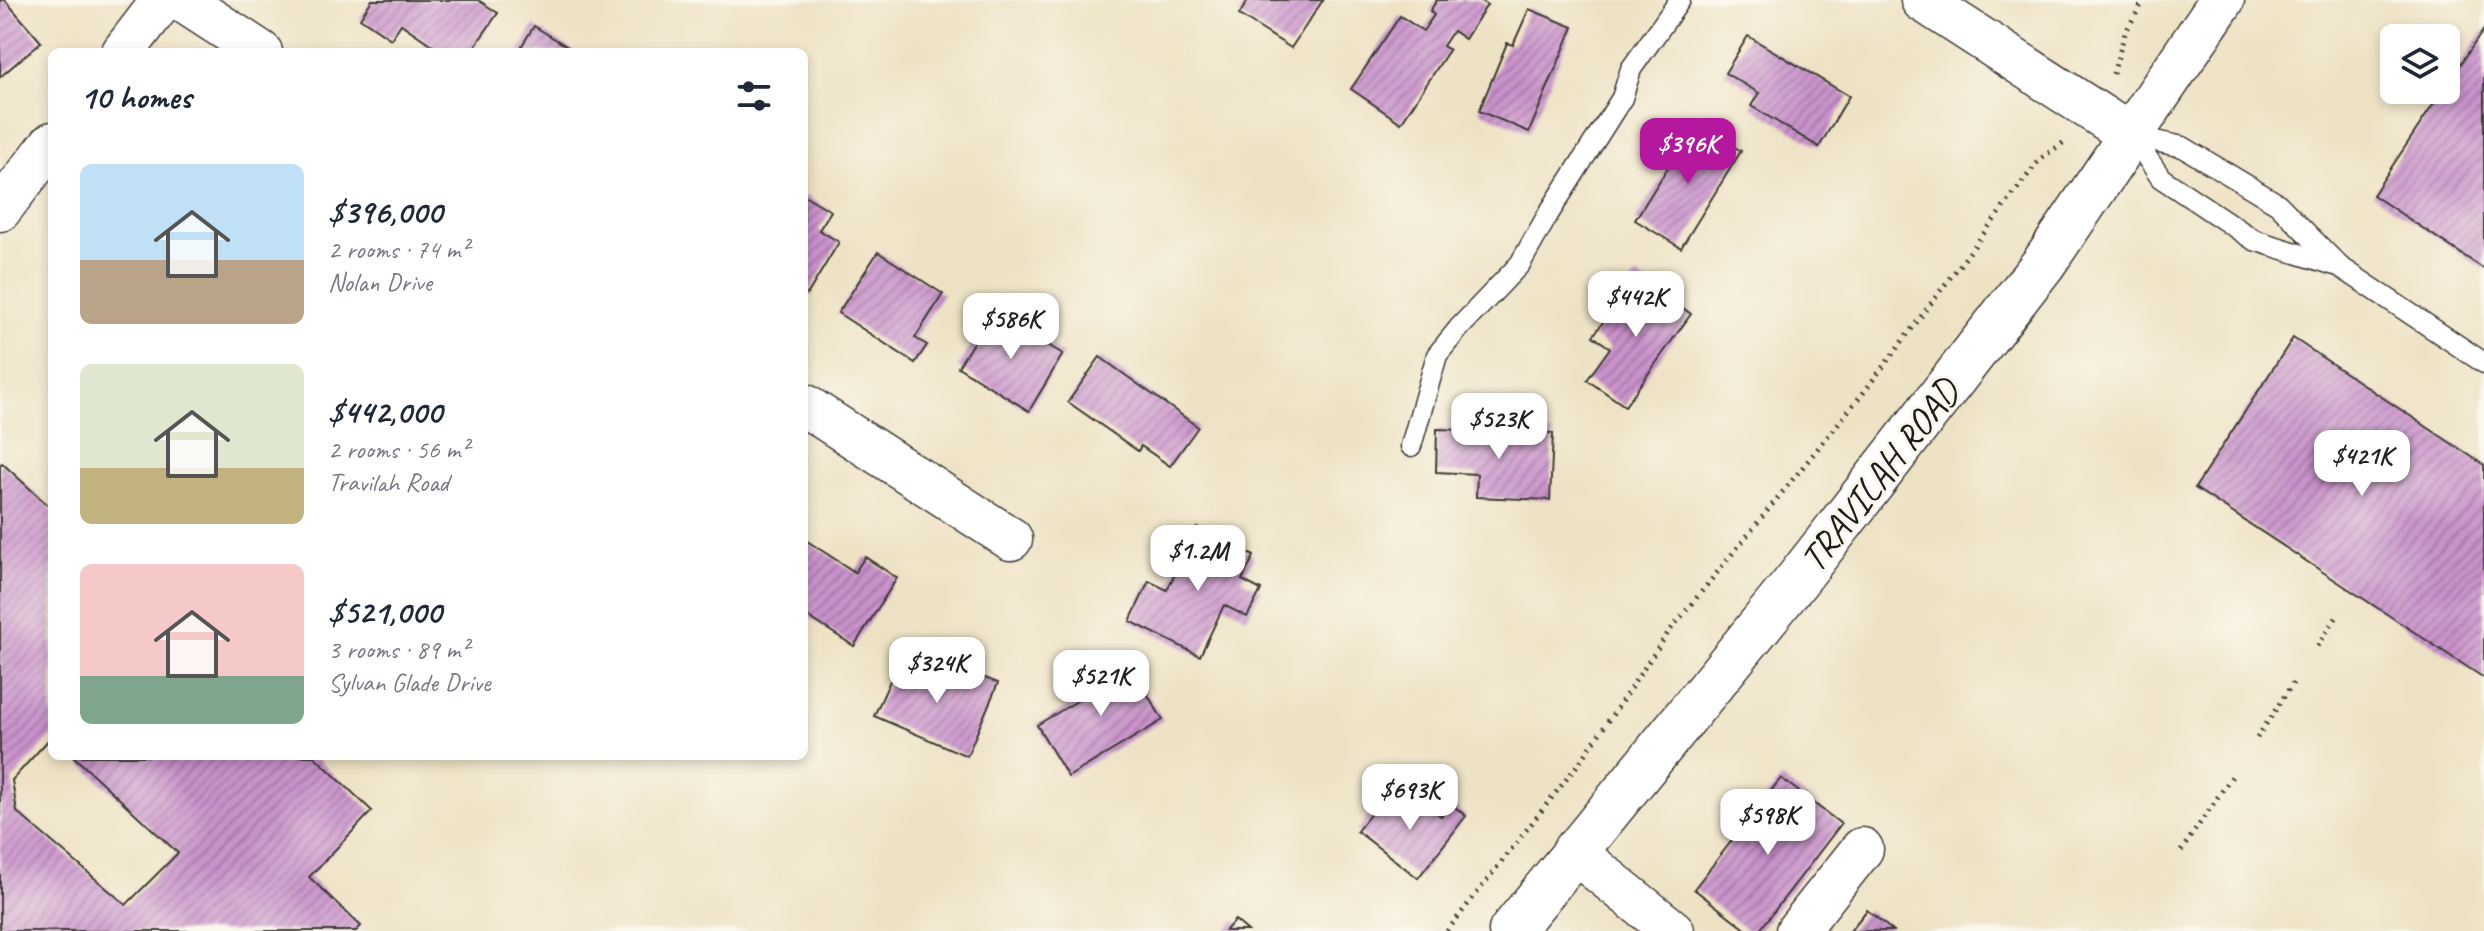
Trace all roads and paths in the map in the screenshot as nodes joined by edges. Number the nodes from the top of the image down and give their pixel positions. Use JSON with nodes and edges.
{"nodes":[{"id":1,"x":163,"y":0,"type":"edge"},
{"id":2,"x":181,"y":0,"type":"edge"},
{"id":3,"x":1680,"y":0,"type":"edge"},
{"id":4,"x":1922,"y":0,"type":"edge"},
{"id":5,"x":2144,"y":0,"type":"edge"},
{"id":6,"x":2222,"y":0,"type":"edge"},
{"id":7,"x":126,"y":48,"type":"edge"},
{"id":8,"x":255,"y":48,"type":"edge"},
{"id":9,"x":2111,"y":81,"type":"dead end"},
{"id":10,"x":2077,"y":132,"type":"dead end"},
{"id":11,"x":2132,"y":136,"type":"junction"},
{"id":12,"x":48,"y":148,"type":"edge"},
{"id":13,"x":0,"y":210,"type":"edge"},
{"id":14,"x":2339,"y":266,"type":"junction"},
{"id":15,"x":2484,"y":363,"type":"edge"},
{"id":16,"x":808,"y":408,"type":"edge"},
{"id":17,"x":1411,"y":446,"type":"dead end"},
{"id":18,"x":1011,"y":539,"type":"dead end"},
{"id":19,"x":2338,"y":615,"type":"dead end"},
{"id":20,"x":2317,"y":646,"type":"dead end"},
{"id":21,"x":2293,"y":683,"type":"dead end"},
{"id":22,"x":2257,"y":738,"type":"dead end"},
{"id":23,"x":2233,"y":775,"type":"dead end"},
{"id":24,"x":1862,"y":849,"type":"dead end"},
{"id":25,"x":1573,"y":851,"type":"junction"},
{"id":26,"x":2181,"y":851,"type":"dead end"},
{"id":27,"x":1447,"y":931,"type":"edge"},
{"id":28,"x":1511,"y":931,"type":"edge"},
{"id":29,"x":1673,"y":931,"type":"edge"},
{"id":30,"x":1797,"y":931,"type":"edge"}],
"edges":[{"from":1,"to":7,"type":"street"},
{"from":2,"to":8,"type":"street"},
{"from":3,"to":17,"type":"lane"},
{"from":4,"to":11,"type":"street"},
{"from":5,"to":9,"type":"path"},
{"from":6,"to":11,"type":"main road","name":"TRAVILAH ROAD"},
{"from":10,"to":27,"type":"path"},
{"from":11,"to":14,"type":"lane"},
{"from":11,"to":14,"type":"lane"},
{"from":11,"to":25,"type":"main road","name":"TRAVILAH ROAD"},
{"from":12,"to":13,"type":"street"},
{"from":14,"to":15,"type":"lane"},
{"from":16,"to":18,"type":"street"},
{"from":19,"to":20,"type":"path"},
{"from":21,"to":22,"type":"path"},
{"from":23,"to":26,"type":"path"},
{"from":24,"to":30,"type":"street"},
{"from":25,"to":28,"type":"main road","name":"TRAVILAH ROAD"},
{"from":25,"to":29,"type":"street"}]}
